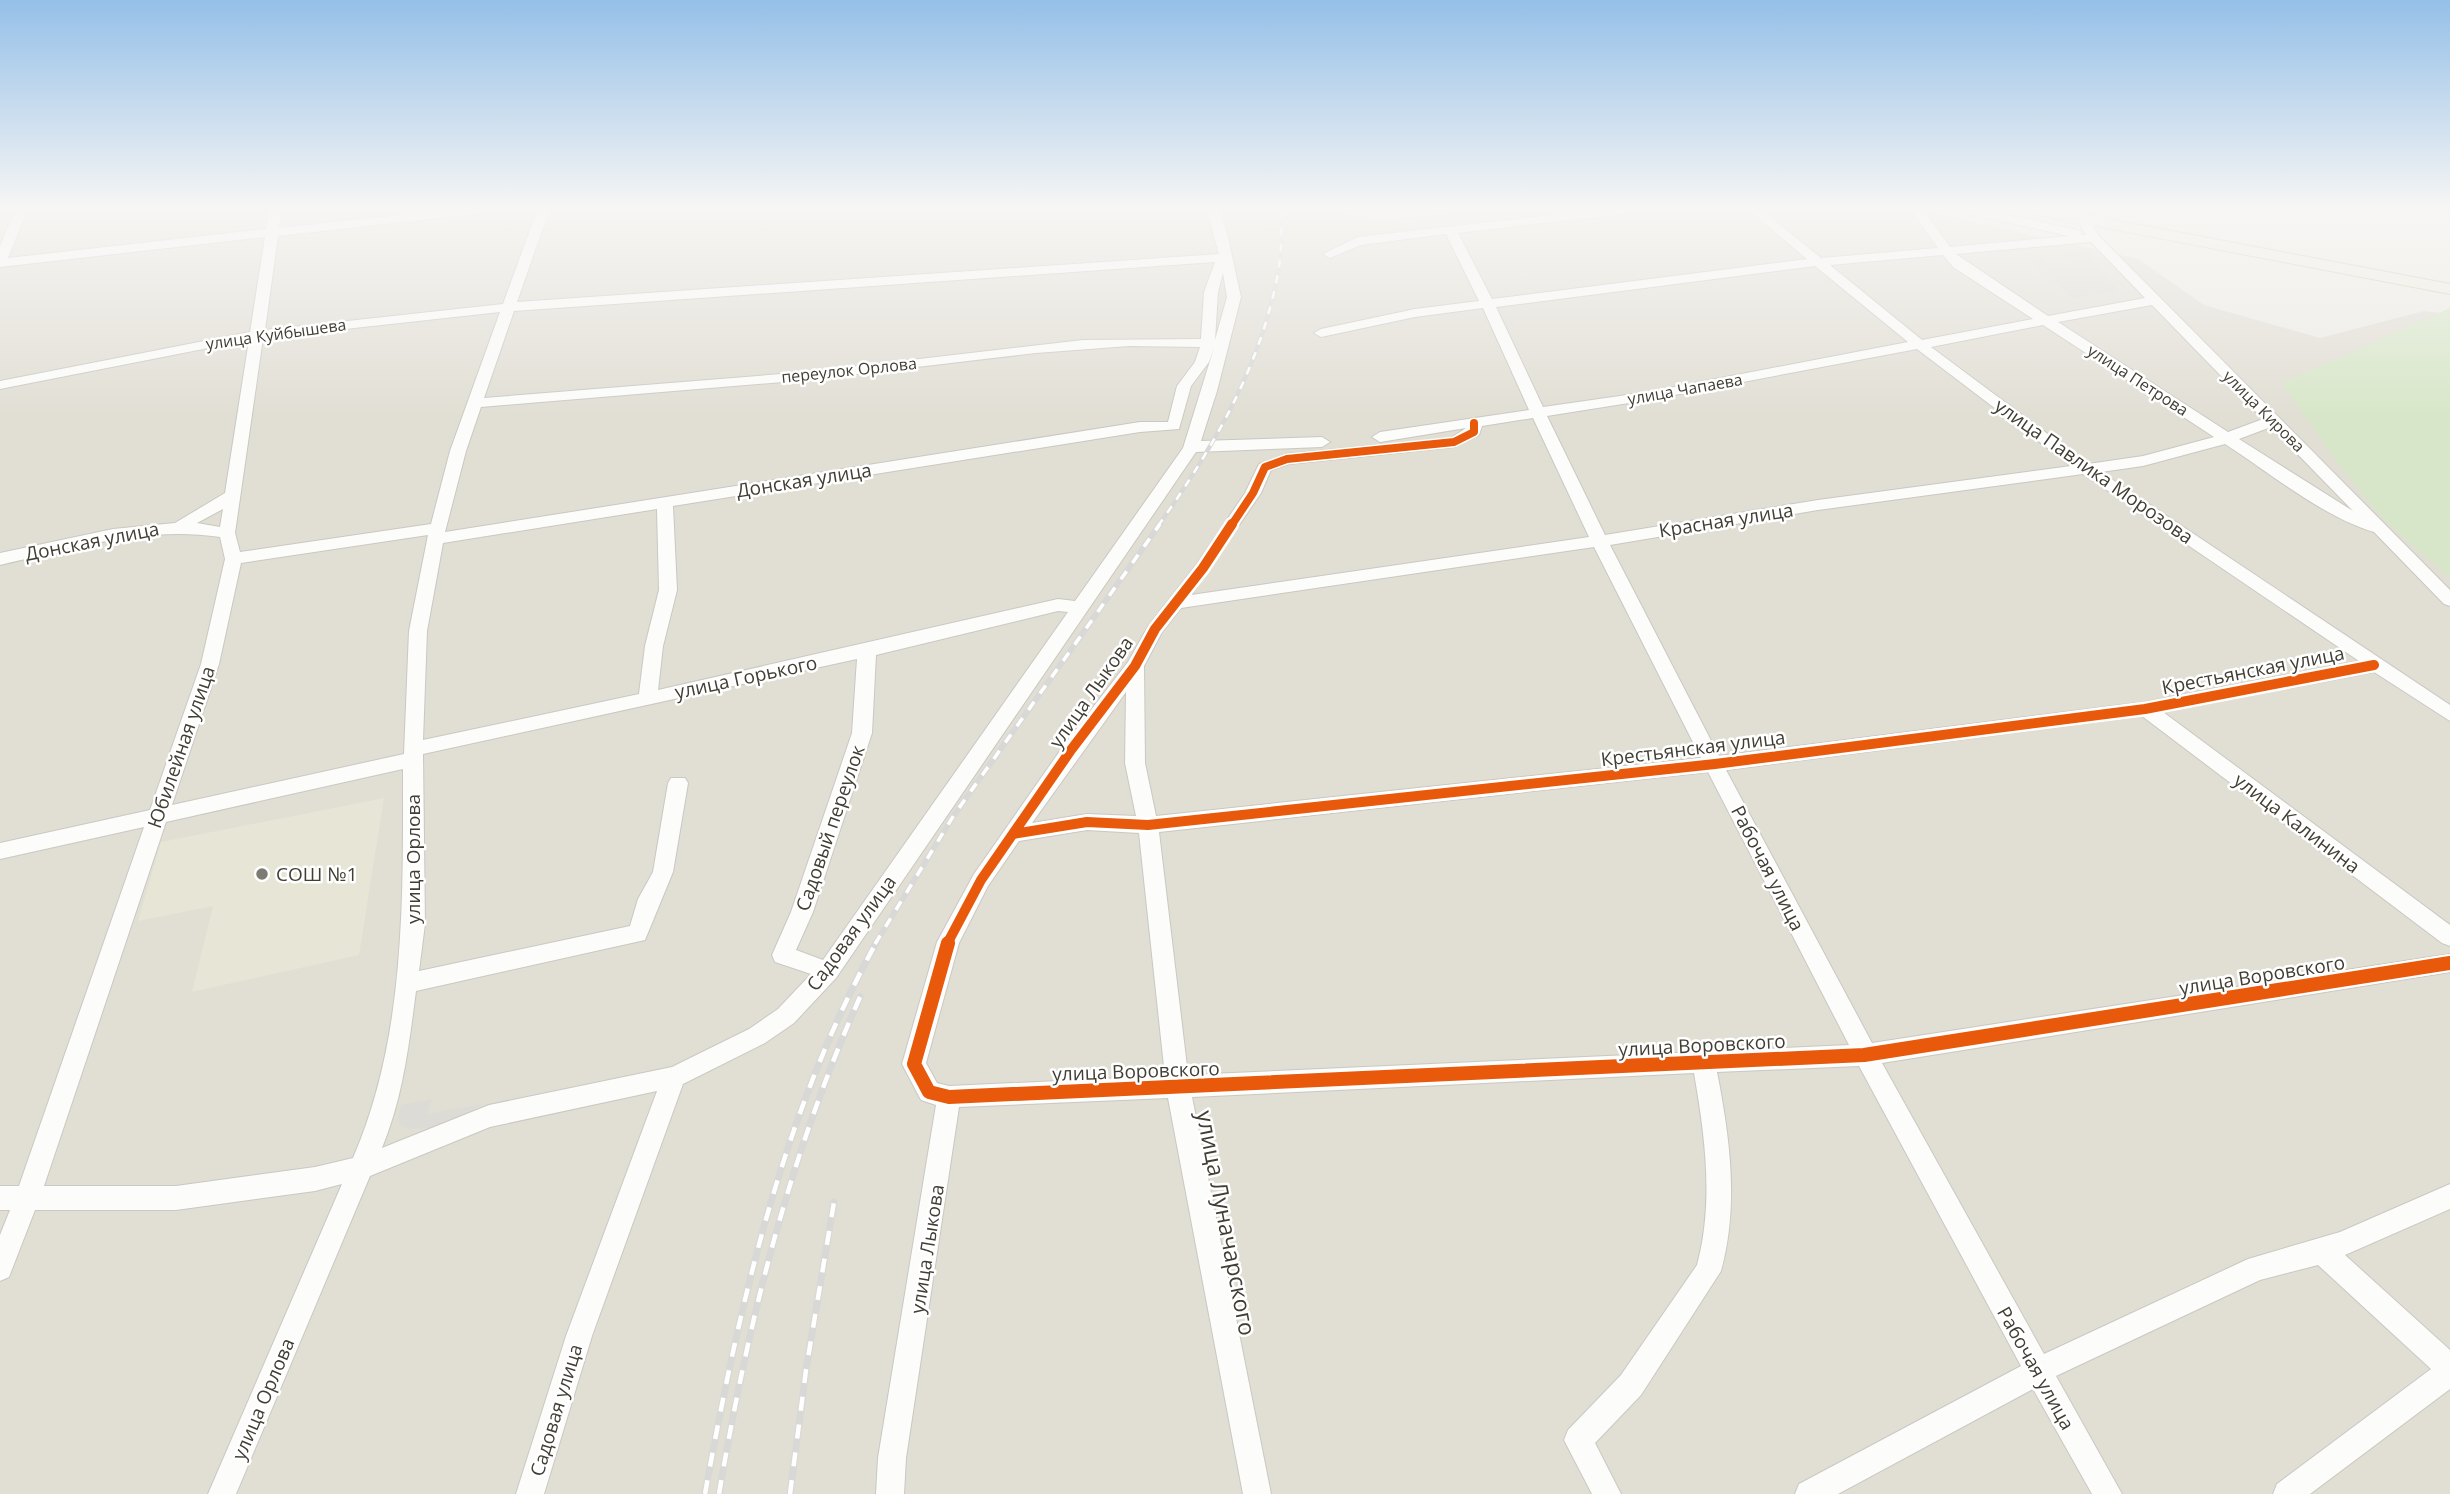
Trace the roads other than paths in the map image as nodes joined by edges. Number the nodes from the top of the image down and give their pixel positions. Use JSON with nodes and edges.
{"nodes":[{"id":1,"x":263,"y":278,"type":"edge"},
{"id":2,"x":521,"y":278,"type":"edge"},
{"id":3,"x":929,"y":278,"type":"edge"},
{"id":4,"x":1215,"y":278,"type":"edge"},
{"id":5,"x":1230,"y":278,"type":"edge"},
{"id":6,"x":1476,"y":278,"type":"edge"},
{"id":7,"x":1695,"y":278,"type":"edge"},
{"id":8,"x":1837,"y":278,"type":"edge"},
{"id":9,"x":1980,"y":278,"type":"edge"},
{"id":10,"x":2132,"y":278,"type":"edge"},
{"id":11,"x":2392,"y":278,"type":"edge"},
{"id":12,"x":2450,"y":289,"type":"edge"},
{"id":13,"x":2154,"y":300,"type":"junction"},
{"id":14,"x":1490,"y":304,"type":"junction"},
{"id":15,"x":511,"y":307,"type":"junction"},
{"id":16,"x":2046,"y":319,"type":"junction"},
{"id":17,"x":1321,"y":333,"type":"dead end"},
{"id":18,"x":255,"y":335,"type":"junction"},
{"id":19,"x":1215,"y":344,"type":"junction"},
{"id":20,"x":1920,"y":345,"type":"junction"},
{"id":21,"x":0,"y":385,"type":"edge"},
{"id":22,"x":475,"y":403,"type":"junction"},
{"id":23,"x":1539,"y":413,"type":"junction"},
{"id":24,"x":2272,"y":421,"type":"junction"},
{"id":25,"x":1474,"y":423,"type":"junction"},
{"id":26,"x":1174,"y":426,"type":"joint"},
{"id":27,"x":2226,"y":438,"type":"junction"},
{"id":28,"x":1191,"y":448,"type":"junction"},
{"id":29,"x":2082,"y":467,"type":"junction"},
{"id":30,"x":233,"y":495,"type":"junction"},
{"id":31,"x":665,"y":502,"type":"junction"},
{"id":32,"x":181,"y":526,"type":"junction"},
{"id":33,"x":2381,"y":529,"type":"junction"},
{"id":34,"x":227,"y":533,"type":"junction"},
{"id":35,"x":437,"y":533,"type":"junction"},
{"id":36,"x":1599,"y":541,"type":"junction"},
{"id":37,"x":0,"y":559,"type":"edge"},
{"id":38,"x":233,"y":559,"type":"junction"},
{"id":39,"x":2450,"y":600,"type":"edge"},
{"id":40,"x":1176,"y":603,"type":"junction"},
{"id":41,"x":1079,"y":608,"type":"junction"},
{"id":42,"x":867,"y":650,"type":"junction"},
{"id":43,"x":2374,"y":664,"type":"junction"},
{"id":44,"x":1135,"y":666,"type":"junction"},
{"id":45,"x":648,"y":698,"type":"junction"},
{"id":46,"x":2145,"y":709,"type":"junction"},
{"id":47,"x":2450,"y":714,"type":"edge"},
{"id":48,"x":413,"y":754,"type":"junction"},
{"id":49,"x":1715,"y":765,"type":"junction"},
{"id":50,"x":678,"y":783,"type":"dead end"},
{"id":51,"x":156,"y":816,"type":"junction"},
{"id":52,"x":1148,"y":825,"type":"junction"},
{"id":53,"x":1013,"y":834,"type":"junction"},
{"id":54,"x":0,"y":851,"type":"edge"},
{"id":55,"x":2450,"y":937,"type":"edge"},
{"id":56,"x":2450,"y":963,"type":"edge"},
{"id":57,"x":828,"y":971,"type":"junction"},
{"id":58,"x":408,"y":983,"type":"junction"},
{"id":59,"x":1864,"y":1055,"type":"junction"},
{"id":60,"x":1704,"y":1062,"type":"junction"},
{"id":61,"x":674,"y":1077,"type":"junction"},
{"id":62,"x":1178,"y":1087,"type":"junction"},
{"id":63,"x":949,"y":1097,"type":"junction"},
{"id":64,"x":363,"y":1167,"type":"junction"},
{"id":65,"x":2450,"y":1196,"type":"edge"},
{"id":66,"x":0,"y":1198,"type":"edge"},
{"id":67,"x":27,"y":1198,"type":"junction"},
{"id":68,"x":2322,"y":1251,"type":"junction"},
{"id":69,"x":0,"y":1268,"type":"edge"},
{"id":70,"x":2037,"y":1370,"type":"junction"},
{"id":71,"x":2450,"y":1370,"type":"edge"},
{"id":72,"x":222,"y":1494,"type":"edge"},
{"id":73,"x":530,"y":1494,"type":"edge"},
{"id":74,"x":890,"y":1494,"type":"edge"},
{"id":75,"x":1257,"y":1494,"type":"edge"},
{"id":76,"x":1607,"y":1494,"type":"edge"},
{"id":77,"x":1809,"y":1494,"type":"edge"},
{"id":78,"x":2108,"y":1494,"type":"edge"},
{"id":79,"x":2287,"y":1494,"type":"edge"}],
"edges":[{"from":1,"to":18,"type":"street","name":"Юбилейная улица"},
{"from":2,"to":15,"type":"street","name":"улица Орлова"},
{"from":3,"to":15,"type":"street","name":"улица Куйбышева"},
{"from":4,"to":19,"type":"street","name":"Садовая улица"},
{"from":5,"to":19,"type":"street","name":"Садовая улица"},
{"from":6,"to":14,"type":"street","name":"Рабочая улица"},
{"from":7,"to":14,"type":"street"},
{"from":8,"to":20,"type":"street","name":"улица Павлика Морозова"},
{"from":9,"to":16,"type":"street","name":"улица Петрова"},
{"from":10,"to":13,"type":"street","name":"улица Кирова"},
{"from":11,"to":12,"type":"main road"},
{"from":13,"to":16,"type":"street","name":"улица Чапаева"},
{"from":13,"to":24,"type":"street","name":"улица Кирова"},
{"from":14,"to":17,"type":"street"},
{"from":14,"to":23,"type":"street","name":"Рабочая улица"},
{"from":15,"to":18,"type":"street","name":"улица Куйбышева"},
{"from":15,"to":22,"type":"street","name":"улица Орлова"},
{"from":16,"to":20,"type":"street","name":"улица Чапаева"},
{"from":16,"to":27,"type":"street","name":"улица Петрова"},
{"from":18,"to":21,"type":"street","name":"улица Куйбышева"},
{"from":18,"to":30,"type":"street","name":"Юбилейная улица"},
{"from":19,"to":22,"type":"street","name":"переулок Орлова"},
{"from":19,"to":26,"type":"street","name":"Садовая улица"},
{"from":19,"to":28,"type":"street","name":"Садовая улица"},
{"from":20,"to":23,"type":"street","name":"улица Чапаева"},
{"from":20,"to":29,"type":"street","name":"улица Павлика Морозова"},
{"from":22,"to":35,"type":"street","name":"улица Орлова"},
{"from":23,"to":25,"type":"street","name":"улица Чапаева"},
{"from":23,"to":36,"type":"street","name":"Рабочая улица"},
{"from":24,"to":27,"type":"street","name":"Красная улица"},
{"from":24,"to":33,"type":"street","name":"улица Кирова"},
{"from":25,"to":28,"type":"street","name":"улица Чапаева"},
{"from":25,"to":40,"type":"street","name":"улица Лыкова"},
{"from":26,"to":31,"type":"street","name":"Донская улица"},
{"from":27,"to":29,"type":"street","name":"Красная улица"},
{"from":27,"to":33,"type":"street","name":"улица Петрова"},
{"from":28,"to":41,"type":"street","name":"Садовая улица"},
{"from":29,"to":36,"type":"street","name":"Красная улица"},
{"from":29,"to":43,"type":"street","name":"улица Павлика Морозова"},
{"from":30,"to":32,"type":"street"},
{"from":30,"to":34,"type":"street","name":"Юбилейная улица"},
{"from":31,"to":35,"type":"street","name":"Донская улица"},
{"from":31,"to":45,"type":"street"},
{"from":32,"to":34,"type":"street","name":"Донская улица"},
{"from":32,"to":37,"type":"street","name":"Донская улица"},
{"from":33,"to":39,"type":"street","name":"улица Кирова"},
{"from":34,"to":38,"type":"street","name":"Юбилейная улица"},
{"from":35,"to":38,"type":"street","name":"Донская улица"},
{"from":35,"to":48,"type":"street","name":"улица Орлова"},
{"from":36,"to":40,"type":"street","name":"Красная улица"},
{"from":36,"to":49,"type":"street","name":"Рабочая улица"},
{"from":38,"to":51,"type":"street","name":"Юбилейная улица"},
{"from":40,"to":44,"type":"street","name":"улица Лыкова"},
{"from":41,"to":42,"type":"street","name":"улица Горького"},
{"from":41,"to":57,"type":"street","name":"Садовая улица"},
{"from":42,"to":45,"type":"street","name":"улица Горького"},
{"from":42,"to":57,"type":"street","name":"Садовый переулок"},
{"from":43,"to":46,"type":"street","name":"Крестьянская улица"},
{"from":43,"to":47,"type":"street","name":"улица Павлика Морозова"},
{"from":44,"to":52,"type":"street","name":"улица Луначарского"},
{"from":44,"to":53,"type":"street","name":"улица Лыкова"},
{"from":45,"to":48,"type":"street","name":"улица Горького"},
{"from":46,"to":49,"type":"street","name":"Крестьянская улица"},
{"from":46,"to":55,"type":"street","name":"улица Калинина"},
{"from":48,"to":51,"type":"street","name":"улица Горького"},
{"from":48,"to":58,"type":"street","name":"улица Орлова"},
{"from":49,"to":52,"type":"street","name":"Крестьянская улица"},
{"from":49,"to":59,"type":"street","name":"Рабочая улица"},
{"from":50,"to":58,"type":"street"},
{"from":51,"to":54,"type":"street","name":"улица Горького"},
{"from":51,"to":67,"type":"street","name":"Юбилейная улица"},
{"from":52,"to":53,"type":"street","name":"Крестьянская улица"},
{"from":52,"to":62,"type":"street","name":"улица Луначарского"},
{"from":53,"to":63,"type":"street","name":"улица Лыкова"},
{"from":56,"to":59,"type":"street","name":"улица Воровского"},
{"from":57,"to":61,"type":"street","name":"Садовая улица"},
{"from":58,"to":64,"type":"street","name":"улица Орлова"},
{"from":59,"to":60,"type":"street","name":"улица Воровского"},
{"from":59,"to":70,"type":"street","name":"Рабочая улица"},
{"from":60,"to":62,"type":"street","name":"улица Воровского"},
{"from":60,"to":76,"type":"street"},
{"from":61,"to":64,"type":"street"},
{"from":61,"to":73,"type":"street","name":"Садовая улица"},
{"from":62,"to":63,"type":"street","name":"улица Воровского"},
{"from":62,"to":75,"type":"street","name":"улица Луначарского"},
{"from":63,"to":74,"type":"street","name":"улица Лыкова"},
{"from":64,"to":67,"type":"street"},
{"from":64,"to":72,"type":"street","name":"улица Орлова"},
{"from":65,"to":68,"type":"street"},
{"from":66,"to":67,"type":"street"},
{"from":67,"to":69,"type":"street","name":"Юбилейная улица"},
{"from":68,"to":70,"type":"street"},
{"from":68,"to":71,"type":"street"},
{"from":70,"to":77,"type":"street"},
{"from":70,"to":78,"type":"street","name":"Рабочая улица"},
{"from":71,"to":79,"type":"street"}]}
